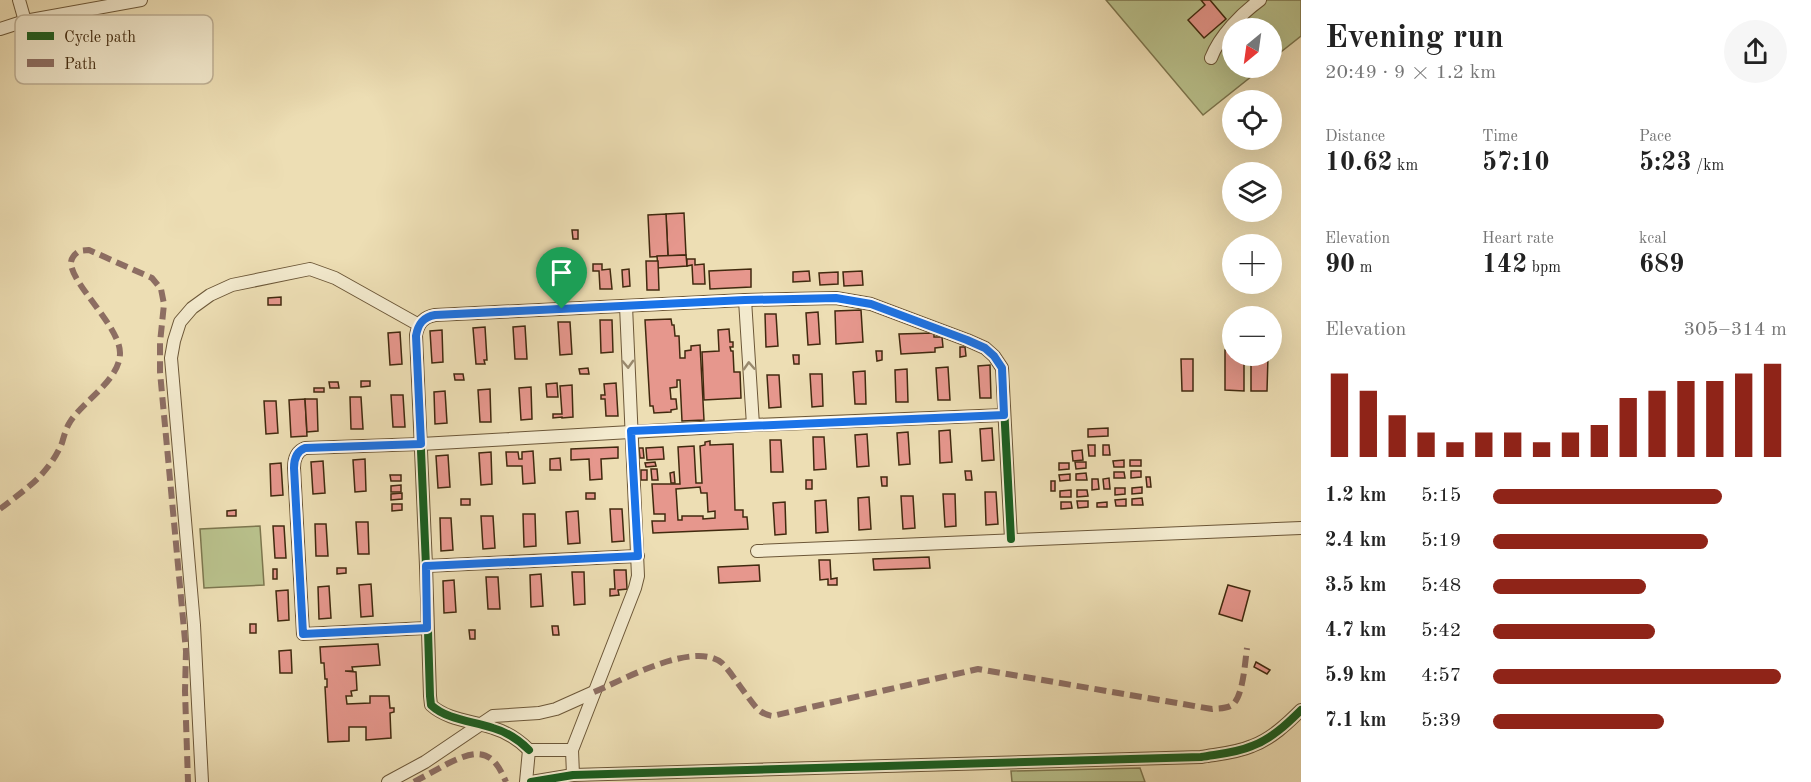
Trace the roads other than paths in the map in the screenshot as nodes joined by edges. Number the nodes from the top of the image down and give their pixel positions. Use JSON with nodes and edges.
{"nodes":[{"id":1,"x":19,"y":0,"type":"edge"},
{"id":2,"x":141,"y":0,"type":"edge"},
{"id":3,"x":1260,"y":0,"type":"edge"},
{"id":4,"x":23,"y":15,"type":"edge"},
{"id":5,"x":58,"y":15,"type":"edge"},
{"id":6,"x":15,"y":24,"type":"edge"},
{"id":7,"x":0,"y":29,"type":"edge"},
{"id":8,"x":1211,"y":58,"type":"dead end"},
{"id":9,"x":745,"y":300,"type":"junction"},
{"id":10,"x":626,"y":306,"type":"junction"},
{"id":11,"x":419,"y":325,"type":"junction"},
{"id":12,"x":1004,"y":415,"type":"junction"},
{"id":13,"x":753,"y":425,"type":"junction"},
{"id":14,"x":631,"y":431,"type":"junction"},
{"id":15,"x":421,"y":444,"type":"junction"},
{"id":16,"x":1301,"y":528,"type":"edge"},
{"id":17,"x":1011,"y":539,"type":"junction"},
{"id":18,"x":757,"y":551,"type":"dead end"},
{"id":19,"x":638,"y":556,"type":"junction"},
{"id":20,"x":426,"y":566,"type":"junction"},
{"id":21,"x":427,"y":628,"type":"junction"},
{"id":22,"x":594,"y":692,"type":"junction"},
{"id":23,"x":1301,"y":710,"type":"edge"},
{"id":24,"x":479,"y":724,"type":"junction"},
{"id":25,"x":526,"y":747,"type":"junction"},
{"id":26,"x":573,"y":750,"type":"junction"},
{"id":27,"x":573,"y":775,"type":"junction"},
{"id":28,"x":202,"y":782,"type":"edge"},
{"id":29,"x":388,"y":782,"type":"edge"},
{"id":30,"x":526,"y":782,"type":"edge"},
{"id":31,"x":531,"y":782,"type":"edge"}],
"edges":[{"from":1,"to":4,"type":"street"},
{"from":2,"to":5,"type":"street"},
{"from":3,"to":8,"type":"street"},
{"from":6,"to":7,"type":"street"},
{"from":9,"to":10,"type":"street"},
{"from":9,"to":12,"type":"street"},
{"from":13,"to":9,"type":"street","one_way":true},
{"from":10,"to":11,"type":"street"},
{"from":10,"to":14,"type":"street","one_way":true},
{"from":11,"to":15,"type":"street"},
{"from":11,"to":28,"type":"street"},
{"from":12,"to":13,"type":"street"},
{"from":12,"to":17,"type":"street"},
{"from":13,"to":14,"type":"street"},
{"from":14,"to":15,"type":"street"},
{"from":14,"to":19,"type":"street"},
{"from":15,"to":20,"type":"street"},
{"from":15,"to":21,"type":"street"},
{"from":16,"to":17,"type":"street"},
{"from":17,"to":18,"type":"street"},
{"from":19,"to":20,"type":"street"},
{"from":19,"to":22,"type":"street"},
{"from":20,"to":21,"type":"street"},
{"from":21,"to":24,"type":"street"},
{"from":22,"to":24,"type":"street"},
{"from":22,"to":26,"type":"street"},
{"from":23,"to":27,"type":"street"},
{"from":24,"to":25,"type":"street"},
{"from":24,"to":29,"type":"street"},
{"from":25,"to":26,"type":"street"},
{"from":25,"to":30,"type":"street"},
{"from":26,"to":27,"type":"street"},
{"from":27,"to":31,"type":"street"}]}
